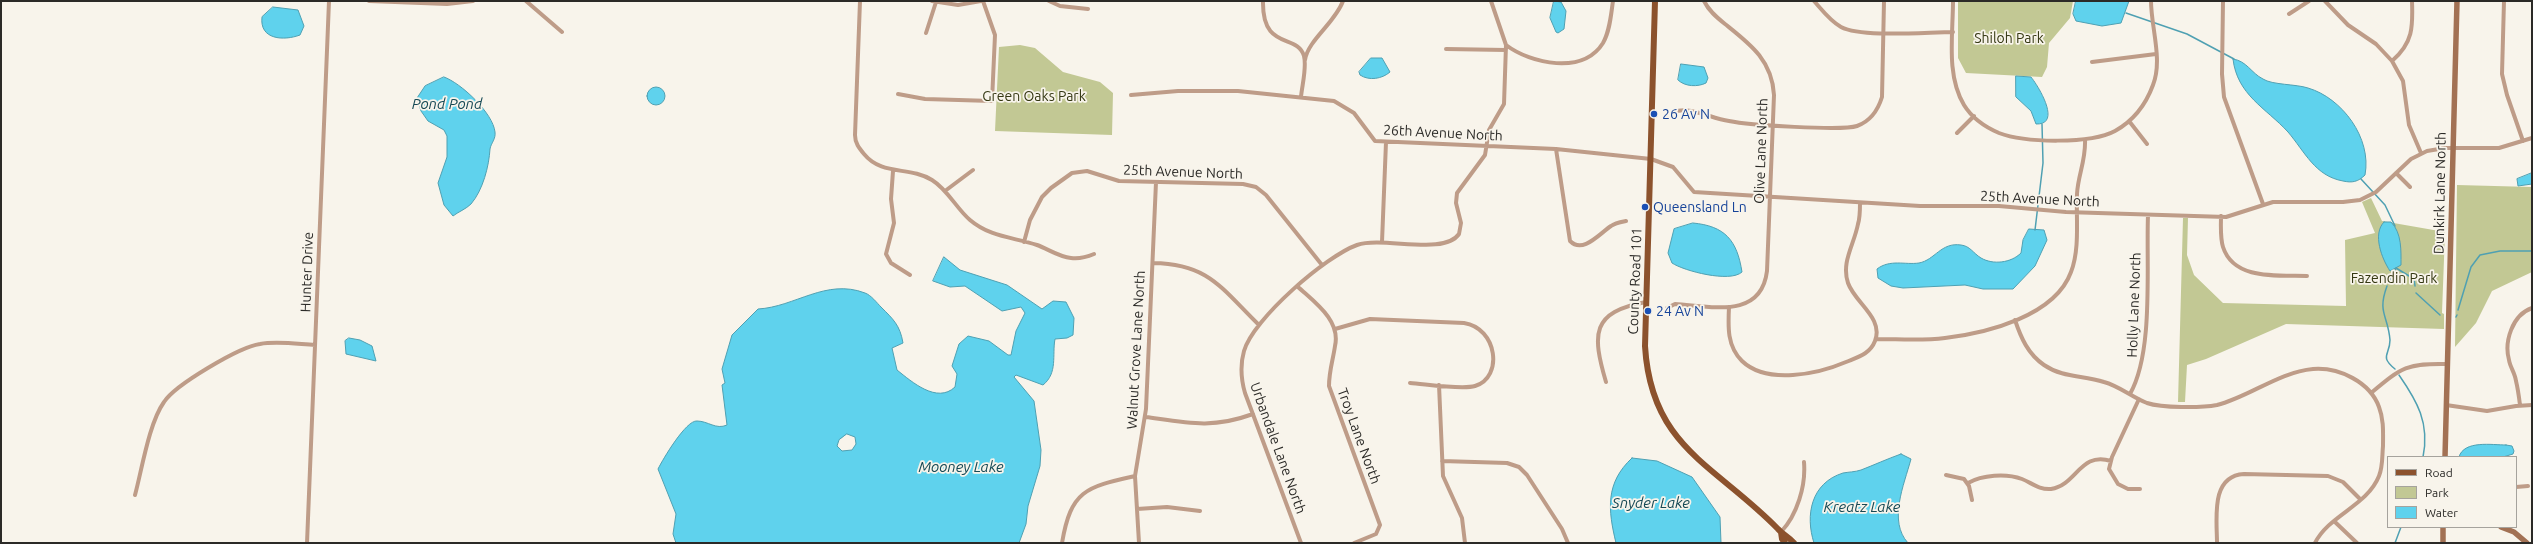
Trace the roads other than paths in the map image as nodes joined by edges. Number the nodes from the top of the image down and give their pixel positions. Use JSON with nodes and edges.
{"nodes":[{"id":1,"x":329,"y":1,"type":"edge"},
{"id":2,"x":369,"y":1,"type":"edge"},
{"id":3,"x":473,"y":1,"type":"edge"},
{"id":4,"x":526,"y":1,"type":"edge"},
{"id":5,"x":860,"y":1,"type":"edge"},
{"id":6,"x":982,"y":1,"type":"edge"},
{"id":7,"x":1049,"y":1,"type":"edge"},
{"id":8,"x":1263,"y":1,"type":"edge"},
{"id":9,"x":1343,"y":1,"type":"edge"},
{"id":10,"x":1491,"y":1,"type":"edge"},
{"id":11,"x":1612,"y":1,"type":"edge"},
{"id":12,"x":1655,"y":1,"type":"edge"},
{"id":13,"x":1704,"y":1,"type":"edge"},
{"id":14,"x":1814,"y":1,"type":"edge"},
{"id":15,"x":1884,"y":1,"type":"edge"},
{"id":16,"x":1953,"y":1,"type":"edge"},
{"id":17,"x":2151,"y":1,"type":"edge"},
{"id":18,"x":2223,"y":1,"type":"edge"},
{"id":19,"x":2309,"y":1,"type":"edge"},
{"id":20,"x":2325,"y":1,"type":"edge"},
{"id":21,"x":2412,"y":1,"type":"edge"},
{"id":22,"x":2457,"y":1,"type":"edge"},
{"id":23,"x":2504,"y":1,"type":"edge"},
{"id":24,"x":934,"y":2,"type":"edge"},
{"id":25,"x":1088,"y":9,"type":"dead end"},
{"id":26,"x":2289,"y":14,"type":"dead end"},
{"id":27,"x":562,"y":32,"type":"dead end"},
{"id":28,"x":1884,"y":32,"type":"junction"},
{"id":29,"x":1953,"y":32,"type":"junction"},
{"id":30,"x":926,"y":33,"type":"dead end"},
{"id":31,"x":1506,"y":47,"type":"junction"},
{"id":32,"x":1446,"y":49,"type":"dead end"},
{"id":33,"x":2156,"y":54,"type":"junction"},
{"id":34,"x":2392,"y":61,"type":"junction"},
{"id":35,"x":1304,"y":62,"type":"junction"},
{"id":36,"x":2092,"y":62,"type":"dead end"},
{"id":37,"x":898,"y":94,"type":"dead end"},
{"id":38,"x":1132,"y":95,"type":"dead end"},
{"id":39,"x":1300,"y":97,"type":"junction"},
{"id":40,"x":1672,"y":112,"type":"dead end"},
{"id":41,"x":1974,"y":116,"type":"junction"},
{"id":42,"x":2129,"y":121,"type":"junction"},
{"id":43,"x":1772,"y":124,"type":"junction"},
{"id":44,"x":1957,"y":133,"type":"dead end"},
{"id":45,"x":2532,"y":138,"type":"edge"},
{"id":46,"x":2085,"y":140,"type":"junction"},
{"id":47,"x":1386,"y":142,"type":"junction"},
{"id":48,"x":2522,"y":142,"type":"junction"},
{"id":49,"x":2147,"y":144,"type":"dead end"},
{"id":50,"x":1487,"y":146,"type":"junction"},
{"id":51,"x":2454,"y":148,"type":"junction"},
{"id":52,"x":1556,"y":150,"type":"junction"},
{"id":53,"x":2421,"y":153,"type":"junction"},
{"id":54,"x":1651,"y":159,"type":"junction"},
{"id":55,"x":973,"y":170,"type":"dead end"},
{"id":56,"x":893,"y":171,"type":"junction"},
{"id":57,"x":2396,"y":173,"type":"junction"},
{"id":58,"x":1156,"y":182,"type":"junction"},
{"id":59,"x":2410,"y":187,"type":"dead end"},
{"id":60,"x":945,"y":191,"type":"junction"},
{"id":61,"x":1770,"y":199,"type":"junction"},
{"id":62,"x":1860,"y":203,"type":"junction"},
{"id":63,"x":2263,"y":204,"type":"junction"},
{"id":64,"x":2076,"y":212,"type":"junction"},
{"id":65,"x":2148,"y":215,"type":"junction"},
{"id":66,"x":2221,"y":216,"type":"junction"},
{"id":67,"x":1626,"y":221,"type":"dead end"},
{"id":68,"x":1024,"y":242,"type":"junction"},
{"id":69,"x":1382,"y":242,"type":"junction"},
{"id":70,"x":1094,"y":254,"type":"dead end"},
{"id":71,"x":1153,"y":263,"type":"junction"},
{"id":72,"x":1322,"y":265,"type":"junction"},
{"id":73,"x":910,"y":276,"type":"dead end"},
{"id":74,"x":2307,"y":276,"type":"dead end"},
{"id":75,"x":1297,"y":286,"type":"junction"},
{"id":76,"x":1646,"y":302,"type":"junction"},
{"id":77,"x":1729,"y":307,"type":"junction"},
{"id":78,"x":1667,"y":308,"type":"dead end"},
{"id":79,"x":2532,"y":308,"type":"edge"},
{"id":80,"x":2015,"y":320,"type":"junction"},
{"id":81,"x":1259,"y":325,"type":"junction"},
{"id":82,"x":1334,"y":329,"type":"junction"},
{"id":83,"x":1876,"y":339,"type":"junction"},
{"id":84,"x":315,"y":345,"type":"junction"},
{"id":85,"x":2448,"y":364,"type":"junction"},
{"id":86,"x":1606,"y":382,"type":"dead end"},
{"id":87,"x":1410,"y":383,"type":"dead end"},
{"id":88,"x":1439,"y":385,"type":"junction"},
{"id":89,"x":2370,"y":393,"type":"junction"},
{"id":90,"x":2130,"y":394,"type":"junction"},
{"id":91,"x":2139,"y":399,"type":"junction"},
{"id":92,"x":2446,"y":405,"type":"junction"},
{"id":93,"x":2520,"y":405,"type":"junction"},
{"id":94,"x":2532,"y":405,"type":"edge"},
{"id":95,"x":1253,"y":414,"type":"junction"},
{"id":96,"x":1146,"y":417,"type":"junction"},
{"id":97,"x":2445,"y":456,"type":"edge"},
{"id":98,"x":1442,"y":461,"type":"junction"},
{"id":99,"x":2111,"y":461,"type":"junction"},
{"id":100,"x":1804,"y":462,"type":"dead end"},
{"id":101,"x":1946,"y":475,"type":"dead end"},
{"id":102,"x":1135,"y":476,"type":"junction"},
{"id":103,"x":1968,"y":483,"type":"junction"},
{"id":104,"x":2528,"y":486,"type":"dead end"},
{"id":105,"x":2517,"y":488,"type":"edge"},
{"id":106,"x":2140,"y":489,"type":"dead end"},
{"id":107,"x":135,"y":495,"type":"dead end"},
{"id":108,"x":2360,"y":499,"type":"junction"},
{"id":109,"x":1972,"y":500,"type":"dead end"},
{"id":110,"x":1137,"y":508,"type":"junction"},
{"id":111,"x":1200,"y":511,"type":"dead end"},
{"id":112,"x":2335,"y":522,"type":"junction"},
{"id":113,"x":2443,"y":528,"type":"edge"},
{"id":114,"x":2504,"y":528,"type":"edge"},
{"id":115,"x":1781,"y":532,"type":"junction"},
{"id":116,"x":307,"y":543,"type":"edge"},
{"id":117,"x":1062,"y":543,"type":"edge"},
{"id":118,"x":1139,"y":543,"type":"edge"},
{"id":119,"x":1301,"y":543,"type":"edge"},
{"id":120,"x":1354,"y":543,"type":"edge"},
{"id":121,"x":1465,"y":543,"type":"edge"},
{"id":122,"x":1568,"y":543,"type":"edge"},
{"id":123,"x":1785,"y":543,"type":"edge"},
{"id":124,"x":1794,"y":543,"type":"edge"},
{"id":125,"x":2217,"y":543,"type":"edge"},
{"id":126,"x":2315,"y":543,"type":"edge"},
{"id":127,"x":2357,"y":543,"type":"edge"},
{"id":128,"x":2443,"y":543,"type":"edge"},
{"id":129,"x":2527,"y":543,"type":"edge"}],
"edges":[{"from":1,"to":84,"type":"street","name":"Hunter Drive"},
{"from":2,"to":3,"type":"street"},
{"from":4,"to":27,"type":"street"},
{"from":5,"to":56,"type":"street"},
{"from":6,"to":24,"type":"street"},
{"from":6,"to":37,"type":"street"},
{"from":7,"to":25,"type":"street"},
{"from":8,"to":35,"type":"street"},
{"from":9,"to":35,"type":"street"},
{"from":10,"to":31,"type":"street"},
{"from":11,"to":31,"type":"street"},
{"from":12,"to":54,"type":"main road","name":"County Road 101"},
{"from":13,"to":43,"type":"street","name":"Olive Lane North"},
{"from":14,"to":28,"type":"street"},
{"from":15,"to":28,"type":"street"},
{"from":16,"to":29,"type":"street"},
{"from":17,"to":33,"type":"street"},
{"from":18,"to":63,"type":"street"},
{"from":19,"to":26,"type":"street"},
{"from":20,"to":34,"type":"street"},
{"from":21,"to":34,"type":"street"},
{"from":22,"to":51,"type":"street","name":"Dunkirk Lane North"},
{"from":23,"to":48,"type":"street"},
{"from":24,"to":30,"type":"street"},
{"from":28,"to":29,"type":"street"},
{"from":28,"to":43,"type":"street"},
{"from":29,"to":41,"type":"street"},
{"from":31,"to":32,"type":"street"},
{"from":31,"to":50,"type":"street"},
{"from":33,"to":36,"type":"street"},
{"from":33,"to":42,"type":"street"},
{"from":34,"to":53,"type":"street"},
{"from":35,"to":39,"type":"street"},
{"from":38,"to":39,"type":"street","name":"26th Avenue North"},
{"from":39,"to":47,"type":"street","name":"26th Avenue North"},
{"from":40,"to":43,"type":"street"},
{"from":41,"to":44,"type":"street"},
{"from":41,"to":46,"type":"street"},
{"from":42,"to":46,"type":"street"},
{"from":42,"to":49,"type":"street"},
{"from":43,"to":61,"type":"street","name":"Olive Lane North"},
{"from":45,"to":48,"type":"street"},
{"from":46,"to":64,"type":"street"},
{"from":47,"to":50,"type":"street","name":"26th Avenue North"},
{"from":47,"to":69,"type":"street"},
{"from":48,"to":51,"type":"street"},
{"from":50,"to":52,"type":"street","name":"26th Avenue North"},
{"from":50,"to":69,"type":"street","name":"Urbandale Lane North"},
{"from":51,"to":53,"type":"street"},
{"from":51,"to":85,"type":"street","name":"Dunkirk Lane North"},
{"from":52,"to":54,"type":"street","name":"26th Avenue North"},
{"from":52,"to":67,"type":"street"},
{"from":53,"to":57,"type":"street","name":"25th Avenue North"},
{"from":54,"to":61,"type":"street","name":"25th Avenue North"},
{"from":54,"to":76,"type":"main road","name":"County Road 101"},
{"from":55,"to":60,"type":"street"},
{"from":56,"to":60,"type":"street"},
{"from":56,"to":73,"type":"street"},
{"from":57,"to":59,"type":"street"},
{"from":57,"to":63,"type":"street","name":"25th Avenue North"},
{"from":58,"to":68,"type":"street","name":"25th Avenue North"},
{"from":58,"to":71,"type":"street","name":"Walnut Grove Lane North"},
{"from":58,"to":72,"type":"street","name":"25th Avenue North"},
{"from":60,"to":68,"type":"street"},
{"from":61,"to":62,"type":"street","name":"25th Avenue North"},
{"from":61,"to":77,"type":"street","name":"Olive Lane North"},
{"from":62,"to":64,"type":"street","name":"25th Avenue North"},
{"from":62,"to":83,"type":"street"},
{"from":63,"to":66,"type":"street","name":"25th Avenue North"},
{"from":64,"to":65,"type":"street","name":"25th Avenue North"},
{"from":64,"to":80,"type":"street"},
{"from":65,"to":66,"type":"street","name":"25th Avenue North"},
{"from":65,"to":90,"type":"street","name":"Holly Lane North"},
{"from":66,"to":74,"type":"street"},
{"from":68,"to":70,"type":"street"},
{"from":69,"to":72,"type":"street","name":"Urbandale Lane North"},
{"from":71,"to":81,"type":"street"},
{"from":71,"to":96,"type":"street","name":"Walnut Grove Lane North"},
{"from":72,"to":75,"type":"street","name":"Urbandale Lane North"},
{"from":75,"to":81,"type":"street","name":"Urbandale Lane North"},
{"from":75,"to":82,"type":"street","name":"Troy Lane North"},
{"from":76,"to":86,"type":"street"},
{"from":76,"to":115,"type":"main road","name":"County Road 101"},
{"from":77,"to":78,"type":"street","name":"Olive Lane North"},
{"from":77,"to":83,"type":"street"},
{"from":79,"to":93,"type":"street"},
{"from":80,"to":83,"type":"street"},
{"from":80,"to":90,"type":"street"},
{"from":81,"to":95,"type":"street","name":"Urbandale Lane North"},
{"from":82,"to":88,"type":"street"},
{"from":82,"to":120,"type":"street","name":"Troy Lane North"},
{"from":84,"to":107,"type":"street"},
{"from":84,"to":116,"type":"street","name":"Hunter Drive"},
{"from":85,"to":89,"type":"street"},
{"from":85,"to":92,"type":"street","name":"Dunkirk Lane North"},
{"from":87,"to":88,"type":"street"},
{"from":88,"to":98,"type":"street"},
{"from":89,"to":91,"type":"street"},
{"from":89,"to":108,"type":"street"},
{"from":90,"to":91,"type":"street"},
{"from":91,"to":99,"type":"street"},
{"from":92,"to":93,"type":"street"},
{"from":92,"to":97,"type":"street","name":"Dunkirk Lane North"},
{"from":93,"to":94,"type":"street"},
{"from":95,"to":96,"type":"street"},
{"from":95,"to":119,"type":"street","name":"Urbandale Lane North"},
{"from":96,"to":102,"type":"street","name":"Walnut Grove Lane North"},
{"from":98,"to":121,"type":"street"},
{"from":98,"to":122,"type":"street"},
{"from":99,"to":103,"type":"street"},
{"from":99,"to":106,"type":"street"},
{"from":100,"to":115,"type":"street"},
{"from":101,"to":103,"type":"street"},
{"from":102,"to":110,"type":"street","name":"Walnut Grove Lane North"},
{"from":102,"to":117,"type":"street"},
{"from":103,"to":109,"type":"street"},
{"from":104,"to":105,"type":"street"},
{"from":108,"to":112,"type":"street"},
{"from":108,"to":125,"type":"street"},
{"from":110,"to":111,"type":"street"},
{"from":110,"to":118,"type":"street","name":"Walnut Grove Lane North"},
{"from":112,"to":126,"type":"street"},
{"from":112,"to":127,"type":"street"},
{"from":113,"to":128,"type":"street"},
{"from":114,"to":129,"type":"street"},
{"from":115,"to":123,"type":"main road","name":"County Road 101"},
{"from":115,"to":124,"type":"main road","name":"County Road 101"}]}
